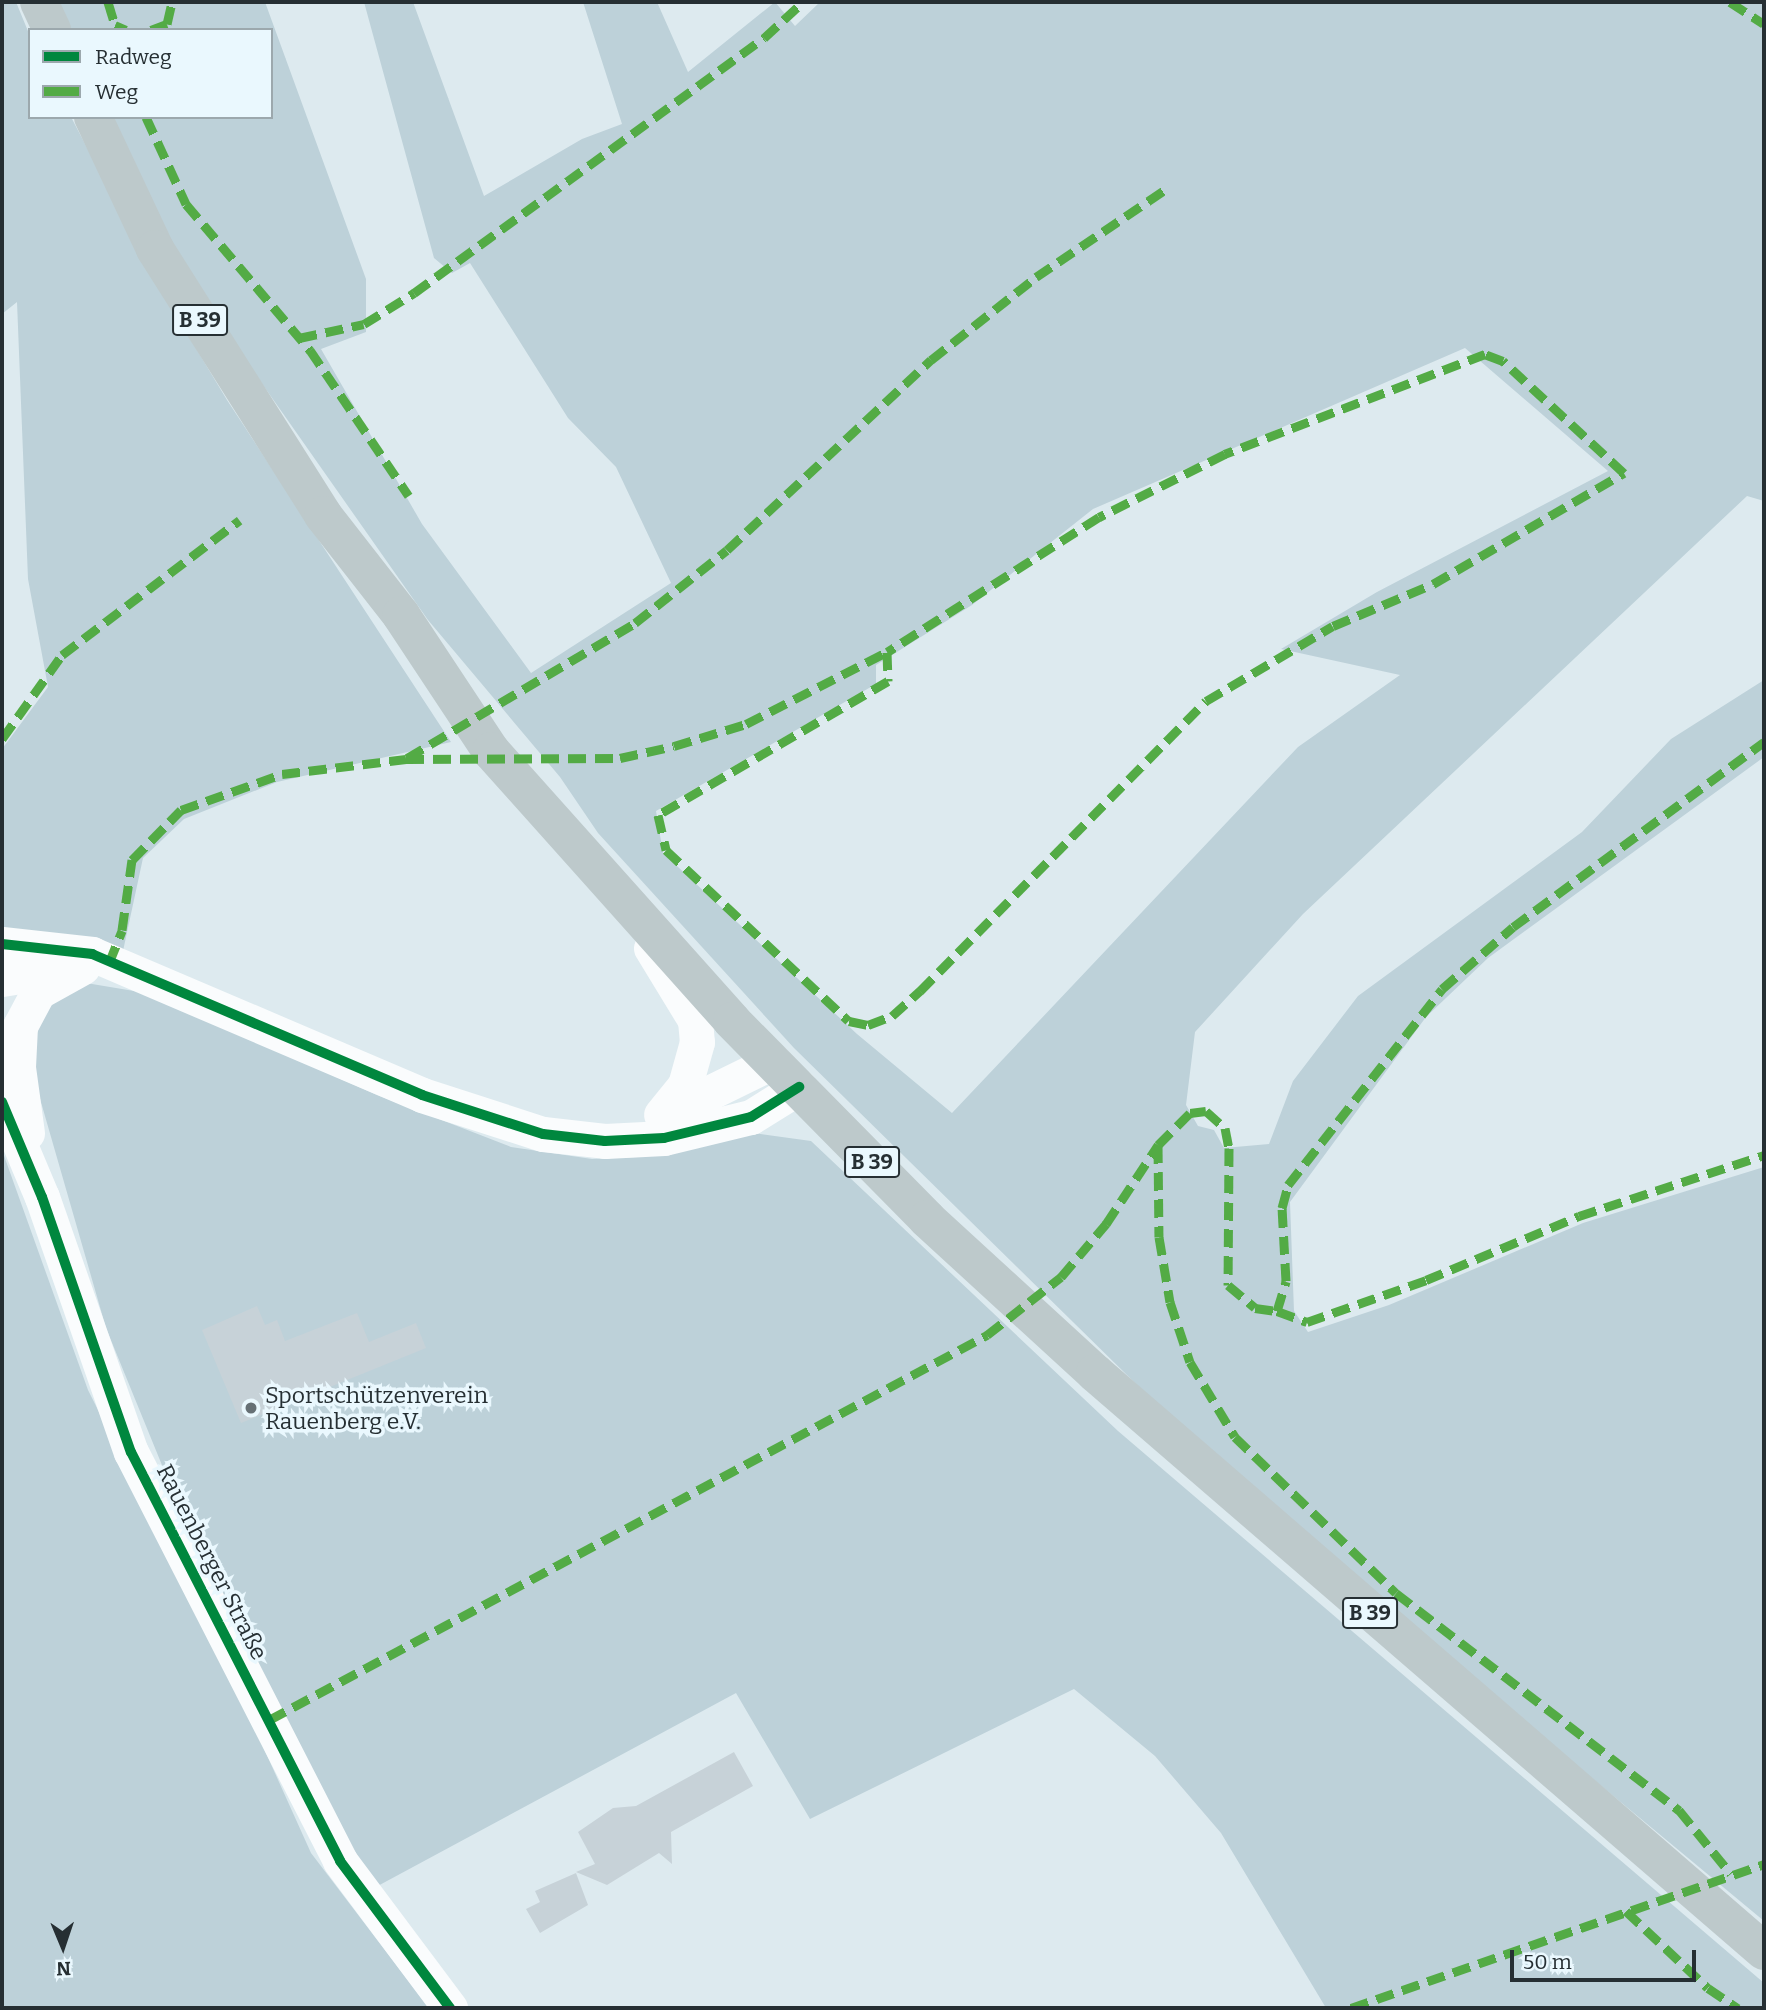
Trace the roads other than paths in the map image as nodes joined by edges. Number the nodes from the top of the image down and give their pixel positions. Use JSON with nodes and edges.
{"nodes":[{"id":1,"x":38,"y":2,"type":"edge"},
{"id":2,"x":51,"y":28,"type":"edge"},
{"id":3,"x":94,"y":119,"type":"edge"},
{"id":4,"x":630,"y":905,"type":"junction"},
{"id":5,"x":2,"y":944,"type":"edge"},
{"id":6,"x":94,"y":965,"type":"junction"},
{"id":7,"x":2,"y":979,"type":"edge"},
{"id":8,"x":786,"y":1074,"type":"junction"},
{"id":9,"x":2,"y":1102,"type":"edge"},
{"id":10,"x":661,"y":1115,"type":"junction"},
{"id":11,"x":575,"y":1139,"type":"junction"},
{"id":12,"x":33,"y":1175,"type":"junction"},
{"id":13,"x":1760,"y":1947,"type":"edge"},
{"id":14,"x":450,"y":2008,"type":"edge"}],
"edges":[{"from":1,"to":2,"type":"main road"},
{"from":3,"to":4,"type":"main road","number":"B 39"},
{"from":4,"to":8,"type":"main road","number":"B 39"},
{"from":4,"to":10,"type":"street"},
{"from":5,"to":6,"type":"street"},
{"from":6,"to":7,"type":"street"},
{"from":6,"to":11,"type":"street"},
{"from":6,"to":12,"type":"street"},
{"from":8,"to":10,"type":"street"},
{"from":8,"to":11,"type":"street"},
{"from":8,"to":13,"type":"main road","number":"B 39"},
{"from":9,"to":12,"type":"street","name":"Rauenberger Straße"},
{"from":10,"to":11,"type":"street"},
{"from":12,"to":14,"type":"street","name":"Rauenberger Straße"}]}
